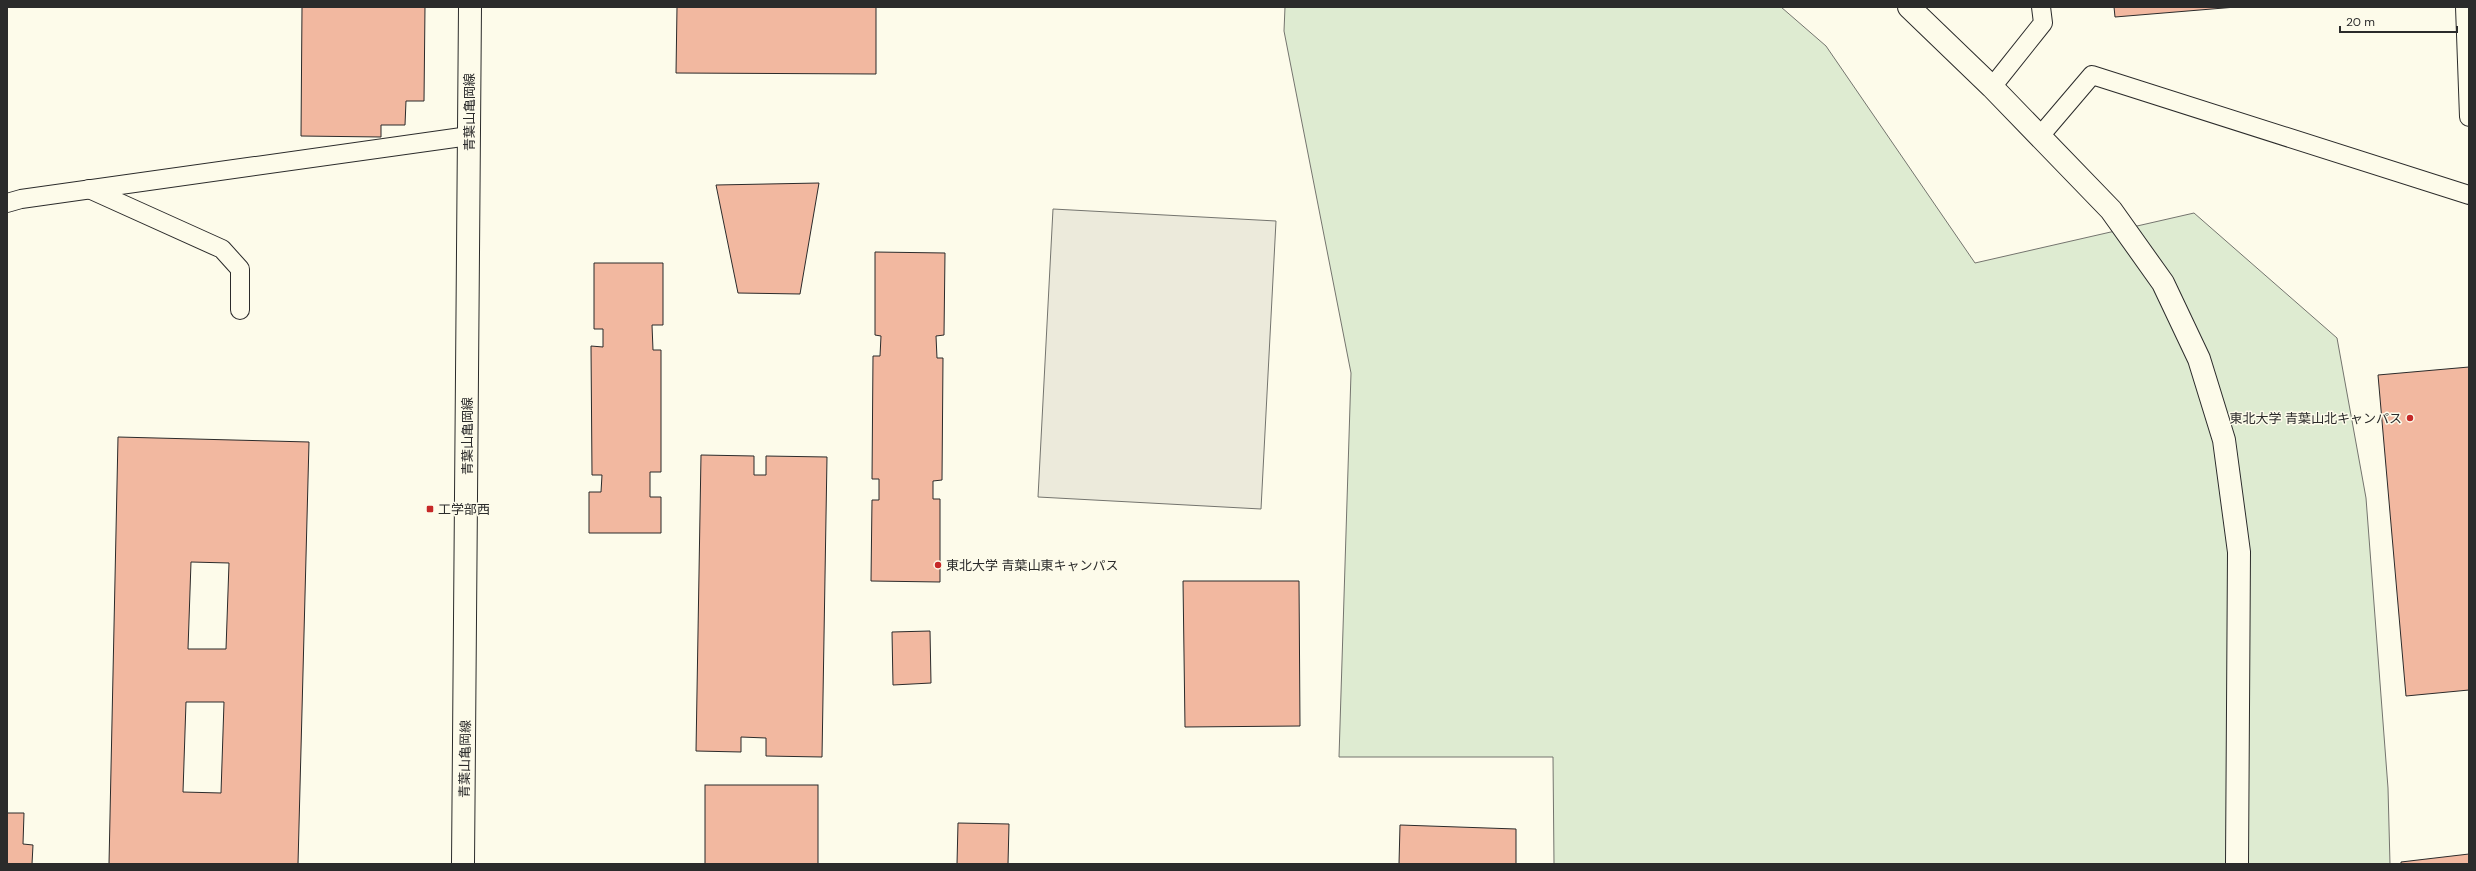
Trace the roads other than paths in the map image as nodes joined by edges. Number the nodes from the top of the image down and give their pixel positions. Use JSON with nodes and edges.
{"nodes":[{"id":1,"x":470,"y":7,"type":"edge"},
{"id":2,"x":1909,"y":7,"type":"edge"},
{"id":3,"x":2041,"y":7,"type":"edge"},
{"id":4,"x":2465,"y":7,"type":"edge"},
{"id":5,"x":1992,"y":87,"type":"junction"},
{"id":6,"x":2469,"y":117,"type":"edge"},
{"id":7,"x":469,"y":136,"type":"junction"},
{"id":8,"x":2040,"y":136,"type":"junction"},
{"id":9,"x":89,"y":189,"type":"junction"},
{"id":10,"x":2469,"y":195,"type":"edge"},
{"id":11,"x":7,"y":203,"type":"edge"},
{"id":12,"x":240,"y":310,"type":"dead end"},
{"id":13,"x":463,"y":864,"type":"edge"},
{"id":14,"x":2237,"y":864,"type":"edge"}],
"edges":[{"from":1,"to":7,"type":"street","name":"青葉山亀岡線"},
{"from":2,"to":5,"type":"street"},
{"from":3,"to":5,"type":"lane"},
{"from":4,"to":6,"type":"lane"},
{"from":5,"to":8,"type":"street"},
{"from":7,"to":9,"type":"lane"},
{"from":7,"to":13,"type":"street","name":"青葉山亀岡線"},
{"from":8,"to":10,"type":"lane"},
{"from":8,"to":14,"type":"street"},
{"from":9,"to":11,"type":"lane"},
{"from":9,"to":12,"type":"lane"}]}
